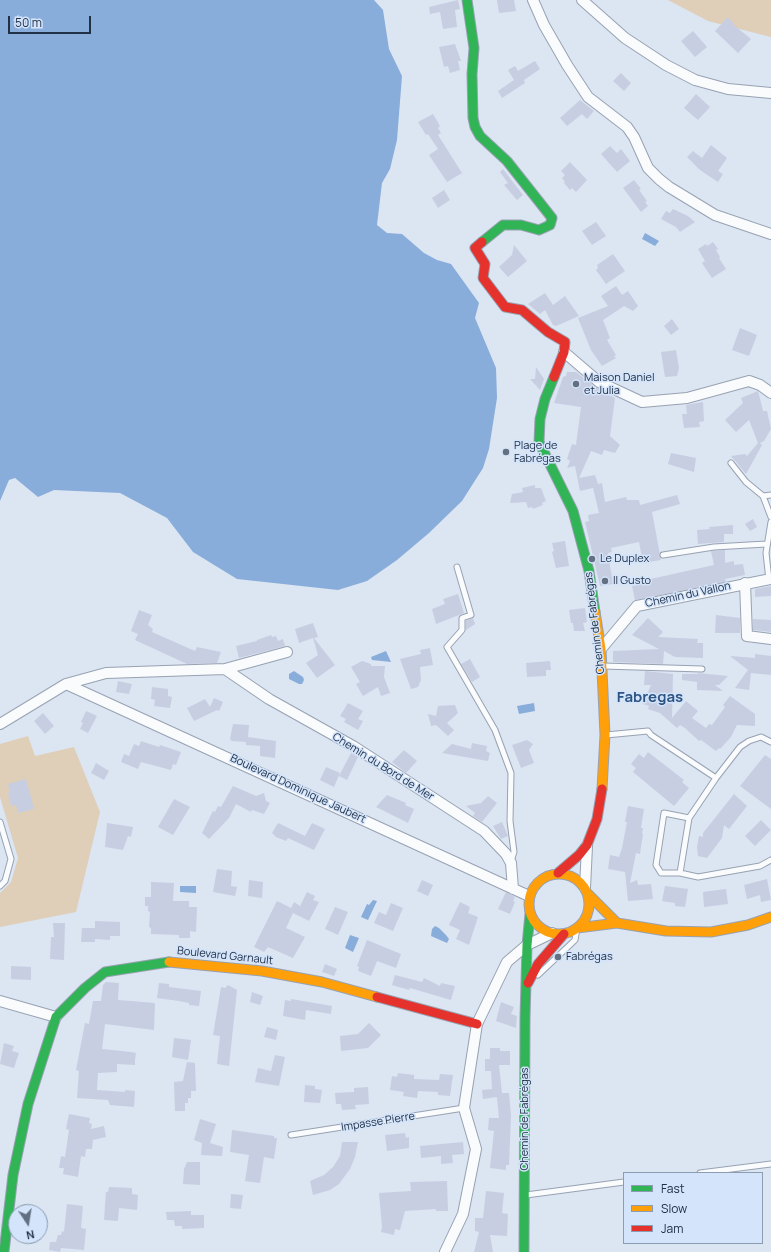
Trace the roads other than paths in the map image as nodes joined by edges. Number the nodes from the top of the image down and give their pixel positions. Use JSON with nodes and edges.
{"nodes":[{"id":1,"x":467,"y":0,"type":"edge"},
{"id":2,"x":534,"y":0,"type":"edge"},
{"id":3,"x":582,"y":0,"type":"edge"},
{"id":4,"x":771,"y":93,"type":"edge"},
{"id":5,"x":771,"y":234,"type":"edge"},
{"id":6,"x":564,"y":347,"type":"junction"},
{"id":7,"x":771,"y":393,"type":"edge"},
{"id":8,"x":731,"y":463,"type":"dead end"},
{"id":9,"x":771,"y":495,"type":"edge"},
{"id":10,"x":763,"y":496,"type":"junction"},
{"id":11,"x":771,"y":517,"type":"edge"},
{"id":12,"x":771,"y":522,"type":"edge"},
{"id":13,"x":766,"y":544,"type":"junction"},
{"id":14,"x":662,"y":555,"type":"dead end"},
{"id":15,"x":457,"y":567,"type":"dead end"},
{"id":16,"x":770,"y":579,"type":"edge"},
{"id":17,"x":745,"y":583,"type":"junction"},
{"id":18,"x":771,"y":639,"type":"edge"},
{"id":19,"x":601,"y":649,"type":"junction"},
{"id":20,"x":287,"y":652,"type":"dead end"},
{"id":21,"x":602,"y":666,"type":"junction"},
{"id":22,"x":225,"y":669,"type":"junction"},
{"id":23,"x":702,"y":669,"type":"dead end"},
{"id":24,"x":66,"y":684,"type":"junction"},
{"id":25,"x":0,"y":724,"type":"edge"},
{"id":26,"x":605,"y":735,"type":"junction"},
{"id":27,"x":771,"y":742,"type":"edge"},
{"id":28,"x":716,"y":778,"type":"junction"},
{"id":29,"x":689,"y":818,"type":"junction"},
{"id":30,"x":0,"y":822,"type":"edge"},
{"id":31,"x":587,"y":845,"type":"junction"},
{"id":32,"x":771,"y":860,"type":"edge"},
{"id":33,"x":511,"y":863,"type":"junction"},
{"id":34,"x":558,"y":873,"type":"junction"},
{"id":35,"x":680,"y":873,"type":"junction"},
{"id":36,"x":0,"y":886,"type":"edge"},
{"id":37,"x":513,"y":889,"type":"junction"},
{"id":38,"x":587,"y":891,"type":"junction"},
{"id":39,"x":529,"y":896,"type":"junction"},
{"id":40,"x":530,"y":914,"type":"junction"},
{"id":41,"x":771,"y":918,"type":"edge"},
{"id":42,"x":617,"y":923,"type":"junction"},
{"id":43,"x":577,"y":928,"type":"junction"},
{"id":44,"x":552,"y":934,"type":"junction"},
{"id":45,"x":564,"y":934,"type":"junction"},
{"id":46,"x":527,"y":945,"type":"junction"},
{"id":47,"x":526,"y":986,"type":"junction"},
{"id":48,"x":0,"y":1001,"type":"edge"},
{"id":49,"x":56,"y":1017,"type":"junction"},
{"id":50,"x":477,"y":1024,"type":"junction"},
{"id":51,"x":464,"y":1108,"type":"junction"},
{"id":52,"x":291,"y":1135,"type":"dead end"},
{"id":53,"x":771,"y":1164,"type":"edge"},
{"id":54,"x":708,"y":1172,"type":"edge"},
{"id":55,"x":623,"y":1182,"type":"edge"},
{"id":56,"x":524,"y":1195,"type":"junction"},
{"id":57,"x":4,"y":1252,"type":"edge"},
{"id":58,"x":445,"y":1252,"type":"edge"},
{"id":59,"x":524,"y":1252,"type":"edge"}],
"edges":[{"from":1,"to":6,"type":"street"},
{"from":2,"to":5,"type":"street"},
{"from":3,"to":4,"type":"street"},
{"from":6,"to":7,"type":"street"},
{"from":6,"to":19,"type":"street","name":"Chemin de Fabrégas"},
{"from":8,"to":10,"type":"lane"},
{"from":9,"to":10,"type":"lane"},
{"from":10,"to":11,"type":"lane"},
{"from":12,"to":13,"type":"lane"},
{"from":13,"to":14,"type":"lane"},
{"from":13,"to":16,"type":"lane"},
{"from":15,"to":33,"type":"lane"},
{"from":16,"to":17,"type":"street","name":"Chemin du Vallon"},
{"from":17,"to":18,"type":"street"},
{"from":17,"to":19,"type":"street","name":"Chemin du Vallon"},
{"from":19,"to":21,"type":"street","name":"Chemin de Fabrégas"},
{"from":20,"to":22,"type":"street"},
{"from":21,"to":23,"type":"lane"},
{"from":21,"to":26,"type":"street","name":"Chemin de Fabrégas"},
{"from":22,"to":24,"type":"street"},
{"from":22,"to":33,"type":"street","name":"Chemin du Bord de Mer"},
{"from":24,"to":25,"type":"street"},
{"from":24,"to":37,"type":"street","name":"Boulevard Dominique Jaubert"},
{"from":26,"to":28,"type":"lane"},
{"from":26,"to":31,"type":"street","name":"Chemin de Fabrégas"},
{"from":27,"to":28,"type":"lane"},
{"from":28,"to":29,"type":"lane"},
{"from":29,"to":35,"type":"lane"},
{"from":29,"to":35,"type":"lane"},
{"from":30,"to":36,"type":"lane"},
{"from":31,"to":34,"type":"street","name":"Chemin de Fabrégas"},
{"from":31,"to":38,"type":"street","name":"Chemin de Fabrégas"},
{"from":32,"to":35,"type":"lane"},
{"from":33,"to":37,"type":"street"},
{"from":34,"to":38,"type":"street"},
{"from":34,"to":39,"type":"street"},
{"from":37,"to":39,"type":"street","name":"Boulevard Dominique Jaubert"},
{"from":38,"to":42,"type":"street"},
{"from":38,"to":43,"type":"street"},
{"from":39,"to":40,"type":"street"},
{"from":40,"to":44,"type":"street"},
{"from":40,"to":46,"type":"street","name":"Chemin de Fabrégas"},
{"from":41,"to":42,"type":"street"},
{"from":42,"to":43,"type":"street"},
{"from":43,"to":45,"type":"street"},
{"from":43,"to":47,"type":"lane"},
{"from":44,"to":45,"type":"street"},
{"from":44,"to":46,"type":"street"},
{"from":45,"to":47,"type":"street","name":"Chemin de Fabrégas"},
{"from":46,"to":47,"type":"street","name":"Chemin de Fabrégas"},
{"from":46,"to":50,"type":"street"},
{"from":47,"to":56,"type":"street","name":"Chemin de Fabrégas"},
{"from":48,"to":49,"type":"street"},
{"from":49,"to":50,"type":"street","name":"Boulevard Garnault"},
{"from":49,"to":57,"type":"street","name":"Boulevard Garnault"},
{"from":50,"to":51,"type":"street"},
{"from":51,"to":52,"type":"lane","name":"Impasse Pierre"},
{"from":51,"to":58,"type":"street"},
{"from":53,"to":54,"type":"lane"},
{"from":55,"to":56,"type":"lane"},
{"from":56,"to":59,"type":"street","name":"Chemin de Fabrégas"}]}
